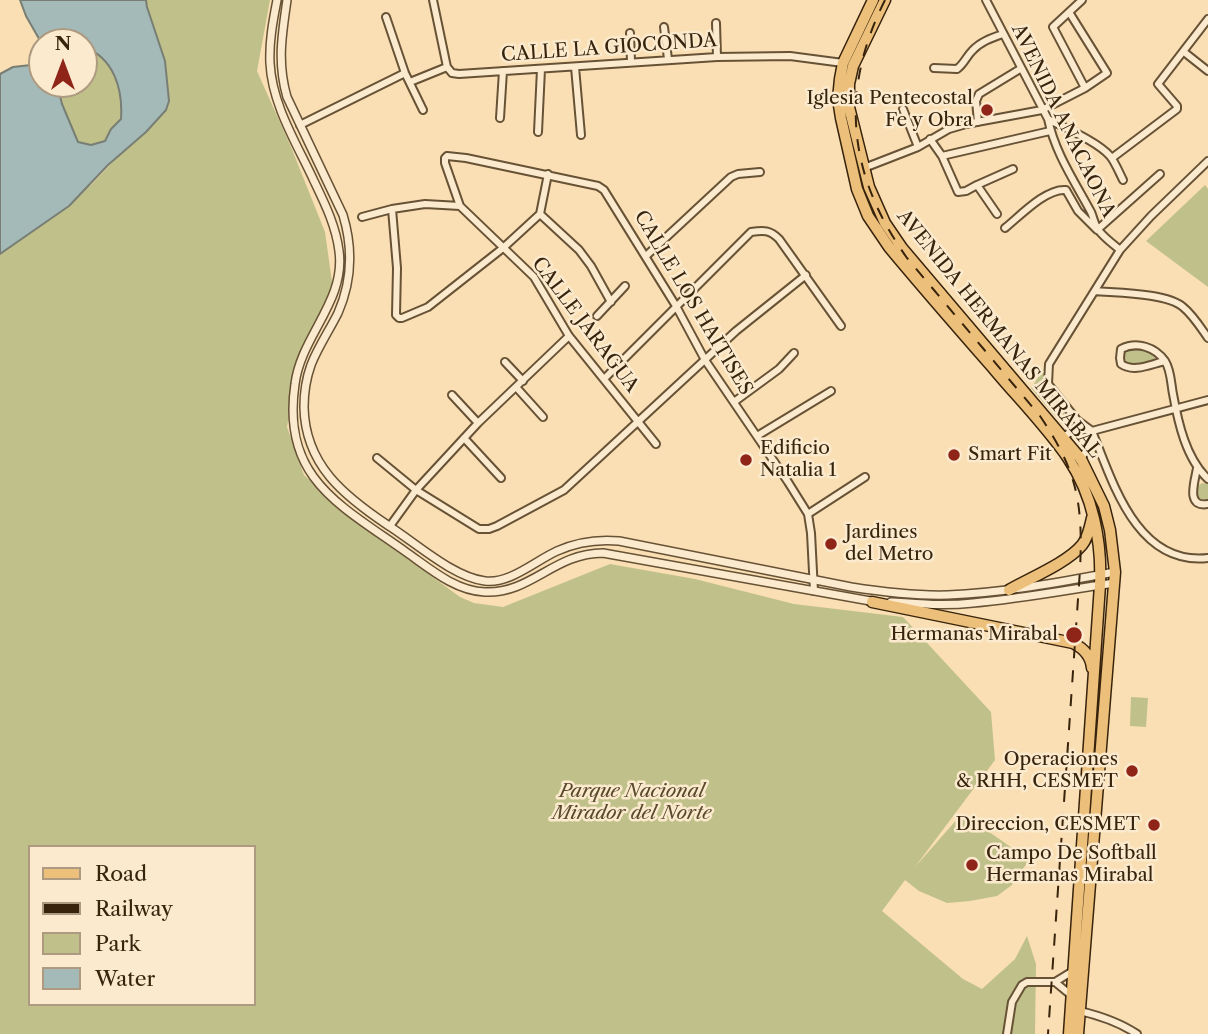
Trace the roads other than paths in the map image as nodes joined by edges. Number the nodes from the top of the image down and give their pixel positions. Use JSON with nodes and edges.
{"nodes":[{"id":1,"x":277,"y":0,"type":"edge"},
{"id":2,"x":287,"y":0,"type":"edge"},
{"id":3,"x":433,"y":0,"type":"edge"},
{"id":4,"x":873,"y":0,"type":"edge"},
{"id":5,"x":885,"y":0,"type":"edge"},
{"id":6,"x":986,"y":0,"type":"edge"},
{"id":7,"x":1082,"y":0,"type":"edge"},
{"id":8,"x":1069,"y":12,"type":"junction"},
{"id":9,"x":386,"y":17,"type":"dead end"},
{"id":10,"x":1208,"y":19,"type":"edge"},
{"id":11,"x":716,"y":23,"type":"dead end"},
{"id":12,"x":664,"y":27,"type":"dead end"},
{"id":13,"x":630,"y":33,"type":"dead end"},
{"id":14,"x":1003,"y":34,"type":"junction"},
{"id":15,"x":1184,"y":51,"type":"junction"},
{"id":16,"x":717,"y":57,"type":"junction"},
{"id":17,"x":668,"y":59,"type":"junction"},
{"id":18,"x":631,"y":62,"type":"junction"},
{"id":19,"x":844,"y":63,"type":"junction"},
{"id":20,"x":447,"y":67,"type":"junction"},
{"id":21,"x":575,"y":67,"type":"junction"},
{"id":22,"x":934,"y":68,"type":"dead end"},
{"id":23,"x":541,"y":69,"type":"junction"},
{"id":24,"x":1020,"y":69,"type":"junction"},
{"id":25,"x":503,"y":71,"type":"junction"},
{"id":26,"x":1208,"y":71,"type":"edge"},
{"id":27,"x":405,"y":73,"type":"junction"},
{"id":28,"x":410,"y":82,"type":"junction"},
{"id":29,"x":1085,"y":88,"type":"junction"},
{"id":30,"x":903,"y":109,"type":"dead end"},
{"id":31,"x":423,"y":110,"type":"dead end"},
{"id":32,"x":1042,"y":110,"type":"junction"},
{"id":33,"x":500,"y":118,"type":"dead end"},
{"id":34,"x":1048,"y":119,"type":"junction"},
{"id":35,"x":978,"y":122,"type":"junction"},
{"id":36,"x":300,"y":125,"type":"junction"},
{"id":37,"x":1050,"y":131,"type":"junction"},
{"id":38,"x":538,"y":132,"type":"dead end"},
{"id":39,"x":581,"y":135,"type":"dead end"},
{"id":40,"x":930,"y":139,"type":"junction"},
{"id":41,"x":918,"y":147,"type":"junction"},
{"id":42,"x":942,"y":156,"type":"junction"},
{"id":43,"x":445,"y":158,"type":"joint"},
{"id":44,"x":1112,"y":158,"type":"junction"},
{"id":45,"x":1208,"y":161,"type":"edge"},
{"id":46,"x":864,"y":168,"type":"junction"},
{"id":47,"x":1013,"y":169,"type":"dead end"},
{"id":48,"x":760,"y":172,"type":"dead end"},
{"id":49,"x":548,"y":174,"type":"junction"},
{"id":50,"x":1160,"y":174,"type":"dead end"},
{"id":51,"x":1123,"y":180,"type":"dead end"},
{"id":52,"x":977,"y":185,"type":"junction"},
{"id":53,"x":460,"y":206,"type":"junction"},
{"id":54,"x":392,"y":209,"type":"junction"},
{"id":55,"x":540,"y":214,"type":"junction"},
{"id":56,"x":997,"y":214,"type":"dead end"},
{"id":57,"x":362,"y":217,"type":"dead end"},
{"id":58,"x":1005,"y":228,"type":"dead end"},
{"id":59,"x":1097,"y":230,"type":"junction"},
{"id":60,"x":503,"y":248,"type":"junction"},
{"id":61,"x":1120,"y":250,"type":"junction"},
{"id":62,"x":646,"y":256,"type":"junction"},
{"id":63,"x":806,"y":275,"type":"junction"},
{"id":64,"x":625,"y":286,"type":"dead end"},
{"id":65,"x":1095,"y":291,"type":"junction"},
{"id":66,"x":611,"y":302,"type":"junction"},
{"id":67,"x":676,"y":306,"type":"junction"},
{"id":68,"x":597,"y":316,"type":"dead end"},
{"id":69,"x":841,"y":326,"type":"dead end"},
{"id":70,"x":569,"y":336,"type":"junction"},
{"id":71,"x":1208,"y":338,"type":"edge"},
{"id":72,"x":793,"y":353,"type":"dead end"},
{"id":73,"x":705,"y":359,"type":"junction"},
{"id":74,"x":1165,"y":361,"type":"junction"},
{"id":75,"x":505,"y":362,"type":"dead end"},
{"id":76,"x":604,"y":379,"type":"junction"},
{"id":77,"x":523,"y":381,"type":"junction"},
{"id":78,"x":516,"y":387,"type":"junction"},
{"id":79,"x":831,"y":391,"type":"dead end"},
{"id":80,"x":452,"y":395,"type":"dead end"},
{"id":81,"x":1208,"y":400,"type":"edge"},
{"id":82,"x":734,"y":402,"type":"junction"},
{"id":83,"x":1175,"y":408,"type":"junction"},
{"id":84,"x":542,"y":417,"type":"dead end"},
{"id":85,"x":639,"y":422,"type":"junction"},
{"id":86,"x":478,"y":423,"type":"junction"},
{"id":87,"x":1092,"y":431,"type":"junction"},
{"id":88,"x":758,"y":436,"type":"junction"},
{"id":89,"x":464,"y":438,"type":"junction"},
{"id":90,"x":1059,"y":441,"type":"junction"},
{"id":91,"x":656,"y":444,"type":"dead end"},
{"id":92,"x":377,"y":458,"type":"dead end"},
{"id":93,"x":1081,"y":459,"type":"junction"},
{"id":94,"x":1073,"y":467,"type":"junction"},
{"id":95,"x":1197,"y":468,"type":"junction"},
{"id":96,"x":865,"y":477,"type":"dead end"},
{"id":97,"x":501,"y":478,"type":"dead end"},
{"id":98,"x":1208,"y":479,"type":"edge"},
{"id":99,"x":416,"y":490,"type":"junction"},
{"id":100,"x":1208,"y":505,"type":"edge"},
{"id":101,"x":808,"y":514,"type":"junction"},
{"id":102,"x":1094,"y":514,"type":"junction"},
{"id":103,"x":390,"y":526,"type":"junction"},
{"id":104,"x":1208,"y":558,"type":"edge"},
{"id":105,"x":534,"y":563,"type":"junction"},
{"id":106,"x":542,"y":573,"type":"junction"},
{"id":107,"x":1114,"y":578,"type":"junction"},
{"id":108,"x":813,"y":580,"type":"junction"},
{"id":109,"x":1100,"y":580,"type":"junction"},
{"id":110,"x":1009,"y":590,"type":"junction"},
{"id":111,"x":814,"y":591,"type":"junction"},
{"id":112,"x":872,"y":601,"type":"junction"},
{"id":113,"x":1094,"y":686,"type":"junction"},
{"id":114,"x":1073,"y":971,"type":"junction"},
{"id":115,"x":1055,"y":982,"type":"junction"},
{"id":116,"x":1072,"y":996,"type":"junction"},
{"id":117,"x":1080,"y":1011,"type":"junction"},
{"id":118,"x":1007,"y":1034,"type":"edge"},
{"id":119,"x":1069,"y":1034,"type":"edge"},
{"id":120,"x":1078,"y":1034,"type":"edge"},
{"id":121,"x":1137,"y":1034,"type":"edge"}],
"edges":[{"from":1,"to":106,"type":"street"},
{"from":2,"to":36,"type":"street"},
{"from":3,"to":20,"type":"street"},
{"from":4,"to":19,"type":"main road","name":"AVENIDA HERMANAS MIRABAL"},
{"from":5,"to":46,"type":"main road","name":"AVENIDA HERMANAS MIRABAL"},
{"from":6,"to":14,"type":"street","name":"AVENIDA ANACAONA"},
{"from":7,"to":8,"type":"street"},
{"from":8,"to":29,"type":"street"},
{"from":8,"to":29,"type":"street"},
{"from":9,"to":27,"type":"street"},
{"from":10,"to":15,"type":"street"},
{"from":11,"to":16,"type":"street"},
{"from":12,"to":17,"type":"street"},
{"from":13,"to":18,"type":"street"},
{"from":14,"to":22,"type":"street"},
{"from":14,"to":24,"type":"street","name":"AVENIDA ANACAONA"},
{"from":15,"to":26,"type":"street"},
{"from":15,"to":44,"type":"street"},
{"from":16,"to":17,"type":"street","name":"CALLE LA GIOCONDA"},
{"from":16,"to":19,"type":"street","name":"CALLE LA GIOCONDA"},
{"from":17,"to":18,"type":"street","name":"CALLE LA GIOCONDA"},
{"from":18,"to":21,"type":"street","name":"CALLE LA GIOCONDA"},
{"from":19,"to":90,"type":"main road","name":"AVENIDA HERMANAS MIRABAL"},
{"from":20,"to":25,"type":"street","name":"CALLE LA GIOCONDA"},
{"from":20,"to":28,"type":"street"},
{"from":21,"to":23,"type":"street","name":"CALLE LA GIOCONDA"},
{"from":21,"to":39,"type":"street"},
{"from":23,"to":25,"type":"street","name":"CALLE LA GIOCONDA"},
{"from":23,"to":38,"type":"street"},
{"from":24,"to":32,"type":"street","name":"AVENIDA ANACAONA"},
{"from":24,"to":35,"type":"street"},
{"from":25,"to":33,"type":"street"},
{"from":27,"to":28,"type":"street"},
{"from":27,"to":36,"type":"street"},
{"from":28,"to":31,"type":"street"},
{"from":29,"to":32,"type":"street"},
{"from":30,"to":41,"type":"street"},
{"from":32,"to":34,"type":"street","name":"AVENIDA ANACAONA"},
{"from":32,"to":35,"type":"street"},
{"from":34,"to":37,"type":"street","name":"AVENIDA ANACAONA"},
{"from":34,"to":44,"type":"street"},
{"from":35,"to":40,"type":"street"},
{"from":36,"to":103,"type":"street"},
{"from":37,"to":42,"type":"street"},
{"from":37,"to":59,"type":"street","name":"AVENIDA ANACAONA"},
{"from":40,"to":41,"type":"street"},
{"from":40,"to":42,"type":"street"},
{"from":41,"to":46,"type":"street"},
{"from":42,"to":52,"type":"street"},
{"from":43,"to":49,"type":"street","name":"CALLE LOS HAITISES"},
{"from":43,"to":53,"type":"street","name":"CALLE JARAGUA"},
{"from":44,"to":51,"type":"street"},
{"from":45,"to":61,"type":"street"},
{"from":46,"to":90,"type":"main road","name":"AVENIDA HERMANAS MIRABAL"},
{"from":47,"to":52,"type":"street"},
{"from":48,"to":62,"type":"street"},
{"from":49,"to":55,"type":"street"},
{"from":49,"to":62,"type":"street","name":"CALLE LOS HAITISES"},
{"from":50,"to":59,"type":"street"},
{"from":52,"to":56,"type":"street"},
{"from":53,"to":54,"type":"street"},
{"from":53,"to":60,"type":"street","name":"CALLE JARAGUA"},
{"from":54,"to":57,"type":"street"},
{"from":54,"to":60,"type":"street"},
{"from":55,"to":60,"type":"street"},
{"from":55,"to":66,"type":"street"},
{"from":58,"to":59,"type":"street"},
{"from":59,"to":61,"type":"street","name":"AVENIDA ANACAONA"},
{"from":60,"to":70,"type":"street","name":"CALLE JARAGUA"},
{"from":61,"to":65,"type":"street"},
{"from":62,"to":67,"type":"street","name":"CALLE LOS HAITISES"},
{"from":63,"to":67,"type":"street"},
{"from":63,"to":69,"type":"street"},
{"from":63,"to":73,"type":"street"},
{"from":64,"to":66,"type":"street"},
{"from":65,"to":71,"type":"street"},
{"from":65,"to":87,"type":"street"},
{"from":66,"to":68,"type":"street"},
{"from":67,"to":73,"type":"street","name":"CALLE LOS HAITISES"},
{"from":67,"to":76,"type":"street"},
{"from":70,"to":76,"type":"street","name":"CALLE JARAGUA"},
{"from":70,"to":77,"type":"street"},
{"from":72,"to":82,"type":"street"},
{"from":73,"to":82,"type":"street","name":"CALLE LOS HAITISES"},
{"from":73,"to":85,"type":"street"},
{"from":74,"to":74,"type":"street"},
{"from":74,"to":83,"type":"street"},
{"from":75,"to":77,"type":"street"},
{"from":76,"to":85,"type":"street","name":"CALLE JARAGUA"},
{"from":77,"to":78,"type":"street"},
{"from":78,"to":84,"type":"street"},
{"from":78,"to":86,"type":"street"},
{"from":79,"to":88,"type":"street"},
{"from":80,"to":86,"type":"street"},
{"from":81,"to":83,"type":"street"},
{"from":82,"to":88,"type":"street","name":"CALLE LOS HAITISES"},
{"from":83,"to":87,"type":"street"},
{"from":83,"to":95,"type":"street"},
{"from":85,"to":91,"type":"street","name":"CALLE JARAGUA"},
{"from":85,"to":99,"type":"street"},
{"from":86,"to":89,"type":"street"},
{"from":87,"to":90,"type":"street"},
{"from":87,"to":93,"type":"street"},
{"from":87,"to":104,"type":"street"},
{"from":88,"to":101,"type":"street","name":"CALLE LOS HAITISES"},
{"from":89,"to":97,"type":"street"},
{"from":89,"to":99,"type":"street"},
{"from":90,"to":93,"type":"main road","name":"AVENIDA HERMANAS MIRABAL"},
{"from":90,"to":94,"type":"main road","name":"AVENIDA HERMANAS MIRABAL"},
{"from":92,"to":99,"type":"street"},
{"from":93,"to":94,"type":"street"},
{"from":93,"to":107,"type":"main road","name":"AVENIDA HERMANAS MIRABAL"},
{"from":94,"to":102,"type":"main road","name":"AVENIDA HERMANAS MIRABAL"},
{"from":95,"to":98,"type":"street"},
{"from":95,"to":100,"type":"street"},
{"from":96,"to":101,"type":"street"},
{"from":99,"to":103,"type":"street"},
{"from":101,"to":108,"type":"street","name":"CALLE LOS HAITISES"},
{"from":102,"to":109,"type":"main road","name":"AVENIDA HERMANAS MIRABAL"},
{"from":102,"to":110,"type":"main road"},
{"from":103,"to":105,"type":"street"},
{"from":105,"to":106,"type":"street"},
{"from":105,"to":108,"type":"street"},
{"from":106,"to":111,"type":"street"},
{"from":107,"to":109,"type":"street"},
{"from":107,"to":117,"type":"main road","name":"AVENIDA HERMANAS MIRABAL"},
{"from":108,"to":110,"type":"street"},
{"from":108,"to":111,"type":"street","name":"CALLE LOS HAITISES"},
{"from":109,"to":110,"type":"street"},
{"from":109,"to":112,"type":"street"},
{"from":109,"to":113,"type":"main road","name":"AVENIDA HERMANAS MIRABAL"},
{"from":111,"to":112,"type":"street"},
{"from":112,"to":113,"type":"main road"},
{"from":113,"to":114,"type":"main road","name":"AVENIDA HERMANAS MIRABAL"},
{"from":114,"to":115,"type":"street"},
{"from":114,"to":116,"type":"main road","name":"AVENIDA HERMANAS MIRABAL"},
{"from":115,"to":116,"type":"street"},
{"from":115,"to":118,"type":"street"},
{"from":116,"to":119,"type":"main road","name":"AVENIDA HERMANAS MIRABAL"},
{"from":117,"to":120,"type":"main road","name":"AVENIDA HERMANAS MIRABAL"},
{"from":117,"to":121,"type":"street"}]}
